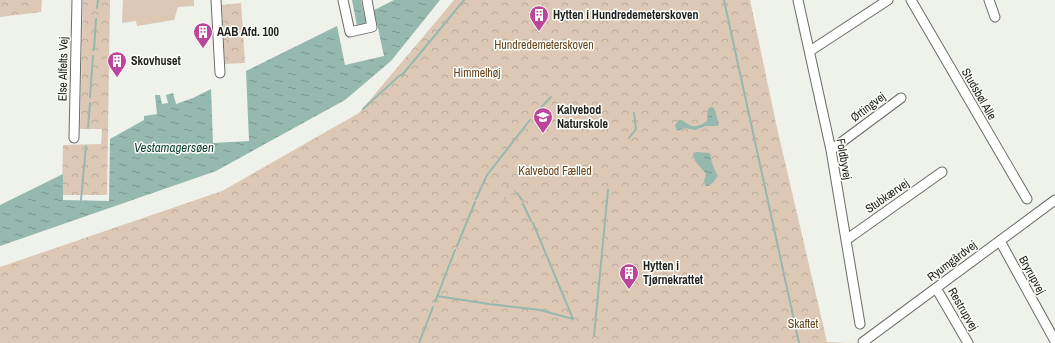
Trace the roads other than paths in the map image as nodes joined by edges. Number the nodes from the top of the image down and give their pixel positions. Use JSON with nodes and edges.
{"nodes":[{"id":1,"x":77,"y":0,"type":"edge"},
{"id":2,"x":216,"y":0,"type":"edge"},
{"id":3,"x":343,"y":0,"type":"edge"},
{"id":4,"x":367,"y":0,"type":"edge"},
{"id":5,"x":798,"y":0,"type":"edge"},
{"id":6,"x":888,"y":0,"type":"edge"},
{"id":7,"x":911,"y":0,"type":"edge"},
{"id":8,"x":988,"y":0,"type":"edge"},
{"id":9,"x":995,"y":16,"type":"dead end"},
{"id":10,"x":810,"y":51,"type":"junction"},
{"id":11,"x":220,"y":73,"type":"dead end"},
{"id":12,"x":901,"y":98,"type":"dead end"},
{"id":13,"x":74,"y":138,"type":"dead end"},
{"id":14,"x":831,"y":150,"type":"junction"},
{"id":15,"x":942,"y":172,"type":"dead end"},
{"id":16,"x":1027,"y":199,"type":"dead end"},
{"id":17,"x":1055,"y":200,"type":"edge"},
{"id":18,"x":846,"y":240,"type":"junction"},
{"id":19,"x":1000,"y":241,"type":"junction"},
{"id":20,"x":936,"y":288,"type":"junction"},
{"id":21,"x":860,"y":324,"type":"dead end"},
{"id":22,"x":1055,"y":341,"type":"edge"},
{"id":23,"x":863,"y":342,"type":"edge"},
{"id":24,"x":968,"y":343,"type":"edge"}],
"edges":[{"from":1,"to":13,"type":"street","name":"Else Alfelts Vej"},
{"from":2,"to":11,"type":"street"},
{"from":3,"to":4,"type":"street"},
{"from":5,"to":10,"type":"street","name":"Foldbyvej"},
{"from":6,"to":10,"type":"street"},
{"from":7,"to":16,"type":"street","name":"Studsbøl Alle"},
{"from":8,"to":9,"type":"street"},
{"from":10,"to":14,"type":"street","name":"Foldbyvej"},
{"from":12,"to":14,"type":"street","name":"Ørtingvej"},
{"from":14,"to":18,"type":"street","name":"Foldbyvej"},
{"from":15,"to":18,"type":"street","name":"Stubkærvej"},
{"from":17,"to":19,"type":"street","name":"Ryumgårdvej"},
{"from":18,"to":21,"type":"street","name":"Foldbyvej"},
{"from":19,"to":20,"type":"street","name":"Ryumgårdvej"},
{"from":19,"to":22,"type":"street","name":"Bryrupvej"},
{"from":20,"to":23,"type":"street","name":"Ryumgårdvej"},
{"from":20,"to":24,"type":"street","name":"Restrupvej"}]}
